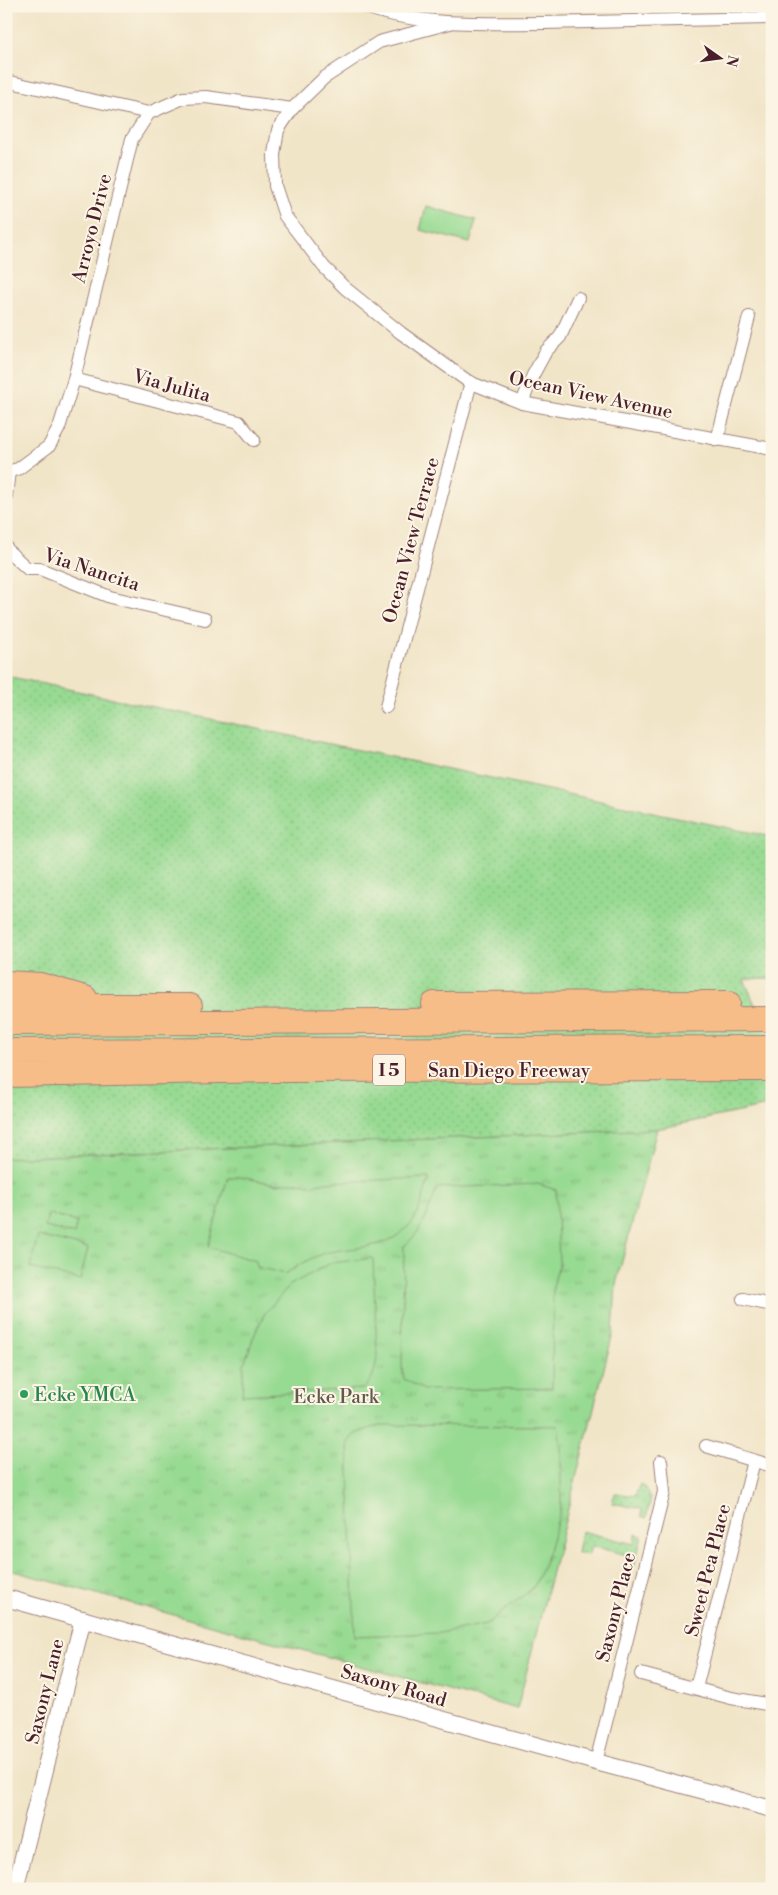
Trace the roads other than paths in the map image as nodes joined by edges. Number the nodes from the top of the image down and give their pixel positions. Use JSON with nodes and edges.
{"nodes":[{"id":1,"x":362,"y":6,"type":"edge"},
{"id":2,"x":772,"y":18,"type":"edge"},
{"id":3,"x":450,"y":23,"type":"junction"},
{"id":4,"x":6,"y":81,"type":"edge"},
{"id":5,"x":292,"y":109,"type":"junction"},
{"id":6,"x":149,"y":113,"type":"junction"},
{"id":7,"x":578,"y":298,"type":"dead end"},
{"id":8,"x":750,"y":317,"type":"dead end"},
{"id":9,"x":74,"y":379,"type":"junction"},
{"id":10,"x":470,"y":382,"type":"junction"},
{"id":11,"x":522,"y":403,"type":"junction"},
{"id":12,"x":254,"y":440,"type":"dead end"},
{"id":13,"x":717,"y":440,"type":"junction"},
{"id":14,"x":772,"y":449,"type":"edge"},
{"id":15,"x":8,"y":472,"type":"edge"},
{"id":16,"x":6,"y":496,"type":"edge"},
{"id":17,"x":6,"y":547,"type":"edge"},
{"id":18,"x":205,"y":619,"type":"dead end"},
{"id":19,"x":386,"y":706,"type":"dead end"},
{"id":20,"x":6,"y":982,"type":"edge"},
{"id":21,"x":772,"y":1002,"type":"edge"},
{"id":22,"x":6,"y":1006,"type":"edge"},
{"id":23,"x":110,"y":1006,"type":"junction"},
{"id":24,"x":772,"y":1019,"type":"edge"},
{"id":25,"x":6,"y":1024,"type":"edge"},
{"id":26,"x":772,"y":1048,"type":"edge"},
{"id":27,"x":6,"y":1050,"type":"edge"},
{"id":28,"x":772,"y":1070,"type":"edge"},
{"id":29,"x":6,"y":1075,"type":"edge"},
{"id":30,"x":743,"y":1299,"type":"dead end"},
{"id":31,"x":772,"y":1305,"type":"edge"},
{"id":32,"x":706,"y":1446,"type":"dead end"},
{"id":33,"x":661,"y":1461,"type":"dead end"},
{"id":34,"x":754,"y":1461,"type":"junction"},
{"id":35,"x":772,"y":1466,"type":"edge"},
{"id":36,"x":6,"y":1598,"type":"edge"},
{"id":37,"x":83,"y":1619,"type":"junction"},
{"id":38,"x":641,"y":1674,"type":"dead end"},
{"id":39,"x":696,"y":1688,"type":"junction"},
{"id":40,"x":772,"y":1705,"type":"edge"},
{"id":41,"x":596,"y":1762,"type":"junction"},
{"id":42,"x":772,"y":1809,"type":"edge"},
{"id":43,"x":15,"y":1889,"type":"edge"}],
"edges":[{"from":1,"to":3,"type":"street"},
{"from":2,"to":3,"type":"street"},
{"from":3,"to":5,"type":"street","name":"Ocean View Avenue"},
{"from":4,"to":6,"type":"street"},
{"from":5,"to":6,"type":"street"},
{"from":5,"to":10,"type":"street","name":"Ocean View Avenue"},
{"from":6,"to":9,"type":"street","name":"Arroyo Drive"},
{"from":7,"to":11,"type":"street"},
{"from":8,"to":13,"type":"street"},
{"from":9,"to":12,"type":"street","name":"Via Julita"},
{"from":9,"to":15,"type":"street","name":"Arroyo Drive"},
{"from":10,"to":11,"type":"street","name":"Ocean View Avenue"},
{"from":10,"to":19,"type":"street","name":"Ocean View Terrace"},
{"from":11,"to":13,"type":"street","name":"Ocean View Avenue"},
{"from":13,"to":14,"type":"street","name":"Ocean View Avenue"},
{"from":15,"to":16,"type":"street"},
{"from":17,"to":18,"type":"street","name":"Via Nancita"},
{"from":20,"to":23,"type":"highway"},
{"from":21,"to":23,"type":"highway"},
{"from":22,"to":23,"type":"highway"},
{"from":24,"to":25,"type":"highway"},
{"from":26,"to":27,"type":"highway"},
{"from":28,"to":29,"type":"highway","name":"San Diego Freeway","number":"I 5"},
{"from":30,"to":31,"type":"street"},
{"from":32,"to":34,"type":"street"},
{"from":33,"to":41,"type":"street","name":"Saxony Place"},
{"from":34,"to":35,"type":"street"},
{"from":34,"to":39,"type":"street","name":"Sweet Pea Place"},
{"from":36,"to":37,"type":"street","name":"Saxony Road"},
{"from":37,"to":41,"type":"street","name":"Saxony Road"},
{"from":37,"to":43,"type":"street","name":"Saxony Lane"},
{"from":38,"to":39,"type":"street"},
{"from":39,"to":40,"type":"street"},
{"from":41,"to":42,"type":"street","name":"Saxony Road"}]}
